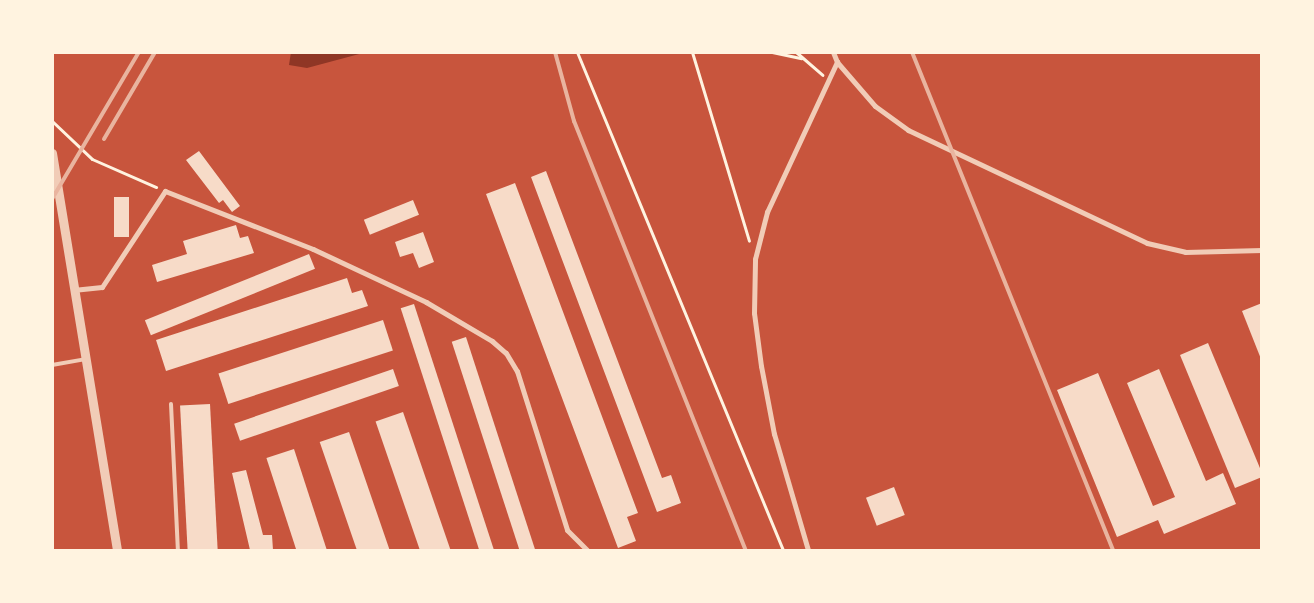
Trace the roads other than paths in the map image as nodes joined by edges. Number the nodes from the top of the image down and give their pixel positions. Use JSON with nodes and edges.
{"nodes":[{"id":1,"x":833,"y":52,"type":"edge"},
{"id":2,"x":837,"y":62,"type":"junction"},
{"id":3,"x":52,"y":153,"type":"edge"},
{"id":4,"x":1262,"y":250,"type":"edge"},
{"id":5,"x":73,"y":290,"type":"junction"},
{"id":6,"x":85,"y":358,"type":"junction"},
{"id":7,"x":52,"y":365,"type":"edge"},
{"id":8,"x":171,"y":404,"type":"dead end"},
{"id":9,"x":117,"y":550,"type":"edge"},
{"id":10,"x":178,"y":550,"type":"edge"},
{"id":11,"x":587,"y":550,"type":"edge"},
{"id":12,"x":808,"y":550,"type":"edge"}],
"edges":[{"from":1,"to":2,"type":"street"},
{"from":2,"to":4,"type":"street"},
{"from":2,"to":12,"type":"street"},
{"from":3,"to":5,"type":"street"},
{"from":5,"to":6,"type":"street"},
{"from":5,"to":11,"type":"street"},
{"from":6,"to":7,"type":"lane"},
{"from":6,"to":9,"type":"street"},
{"from":8,"to":10,"type":"lane"}]}
